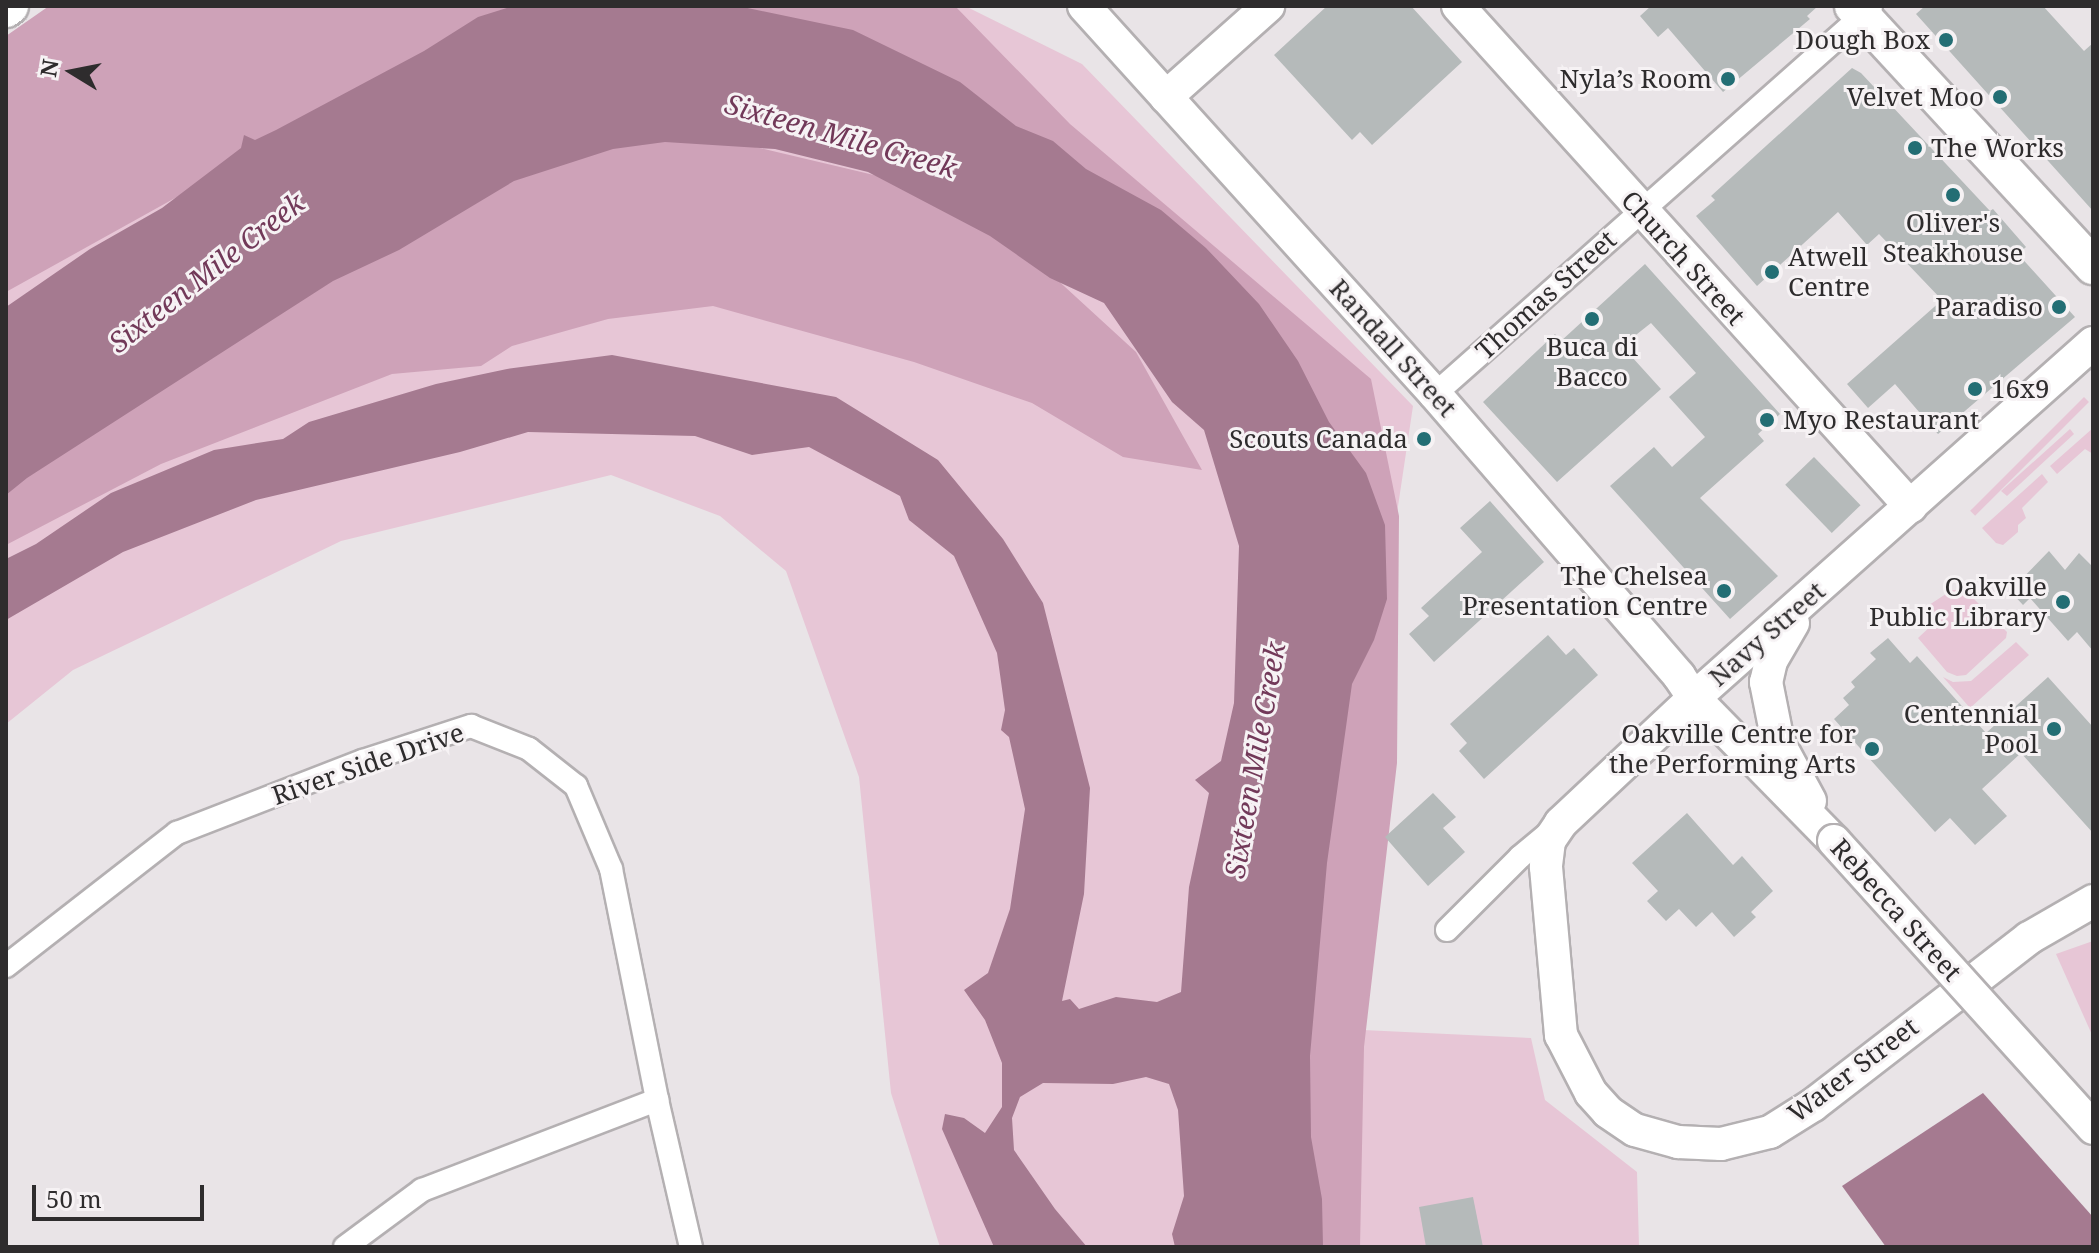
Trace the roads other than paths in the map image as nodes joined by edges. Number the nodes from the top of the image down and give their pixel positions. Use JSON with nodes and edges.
{"nodes":[{"id":1,"x":1084,"y":6,"type":"edge"},
{"id":2,"x":1268,"y":6,"type":"edge"},
{"id":3,"x":1458,"y":6,"type":"edge"},
{"id":4,"x":1863,"y":9,"type":"edge"},
{"id":5,"x":1166,"y":97,"type":"junction"},
{"id":6,"x":1639,"y":211,"type":"junction"},
{"id":7,"x":2093,"y":266,"type":"edge"},
{"id":8,"x":2093,"y":343,"type":"edge"},
{"id":9,"x":1435,"y":394,"type":"junction"},
{"id":10,"x":1911,"y":507,"type":"junction"},
{"id":11,"x":1809,"y":598,"type":"junction"},
{"id":12,"x":1694,"y":698,"type":"junction"},
{"id":13,"x":1561,"y":823,"type":"junction"},
{"id":14,"x":1834,"y":841,"type":"junction"},
{"id":15,"x":2093,"y":901,"type":"edge"},
{"id":16,"x":1447,"y":930,"type":"dead end"},
{"id":17,"x":6,"y":966,"type":"edge"},
{"id":18,"x":657,"y":1100,"type":"junction"},
{"id":19,"x":2093,"y":1128,"type":"edge"},
{"id":20,"x":345,"y":1247,"type":"edge"},
{"id":21,"x":691,"y":1247,"type":"edge"}],
"edges":[{"from":1,"to":5,"type":"street","name":"Randall Street"},
{"from":2,"to":5,"type":"street"},
{"from":3,"to":6,"type":"street","name":"Church Street"},
{"from":4,"to":6,"type":"street","name":"Thomas Street"},
{"from":4,"to":7,"type":"main road"},
{"from":5,"to":9,"type":"street","name":"Randall Street"},
{"from":6,"to":9,"type":"street","name":"Thomas Street"},
{"from":6,"to":10,"type":"street","name":"Church Street"},
{"from":8,"to":10,"type":"street","name":"Navy Street"},
{"from":9,"to":12,"type":"street","name":"Randall Street"},
{"from":10,"to":11,"type":"street","name":"Navy Street"},
{"from":11,"to":12,"type":"street","name":"Navy Street"},
{"from":11,"to":14,"type":"street"},
{"from":12,"to":13,"type":"street","name":"Navy Street"},
{"from":12,"to":14,"type":"street","name":"Rebecca Street"},
{"from":13,"to":15,"type":"street","name":"Water Street"},
{"from":13,"to":16,"type":"street","name":"Navy Street"},
{"from":14,"to":19,"type":"street","name":"Rebecca Street","bridge":true},
{"from":17,"to":18,"type":"street","name":"River Side Drive"},
{"from":18,"to":20,"type":"street"},
{"from":18,"to":21,"type":"street","name":"River Side Drive"}]}
